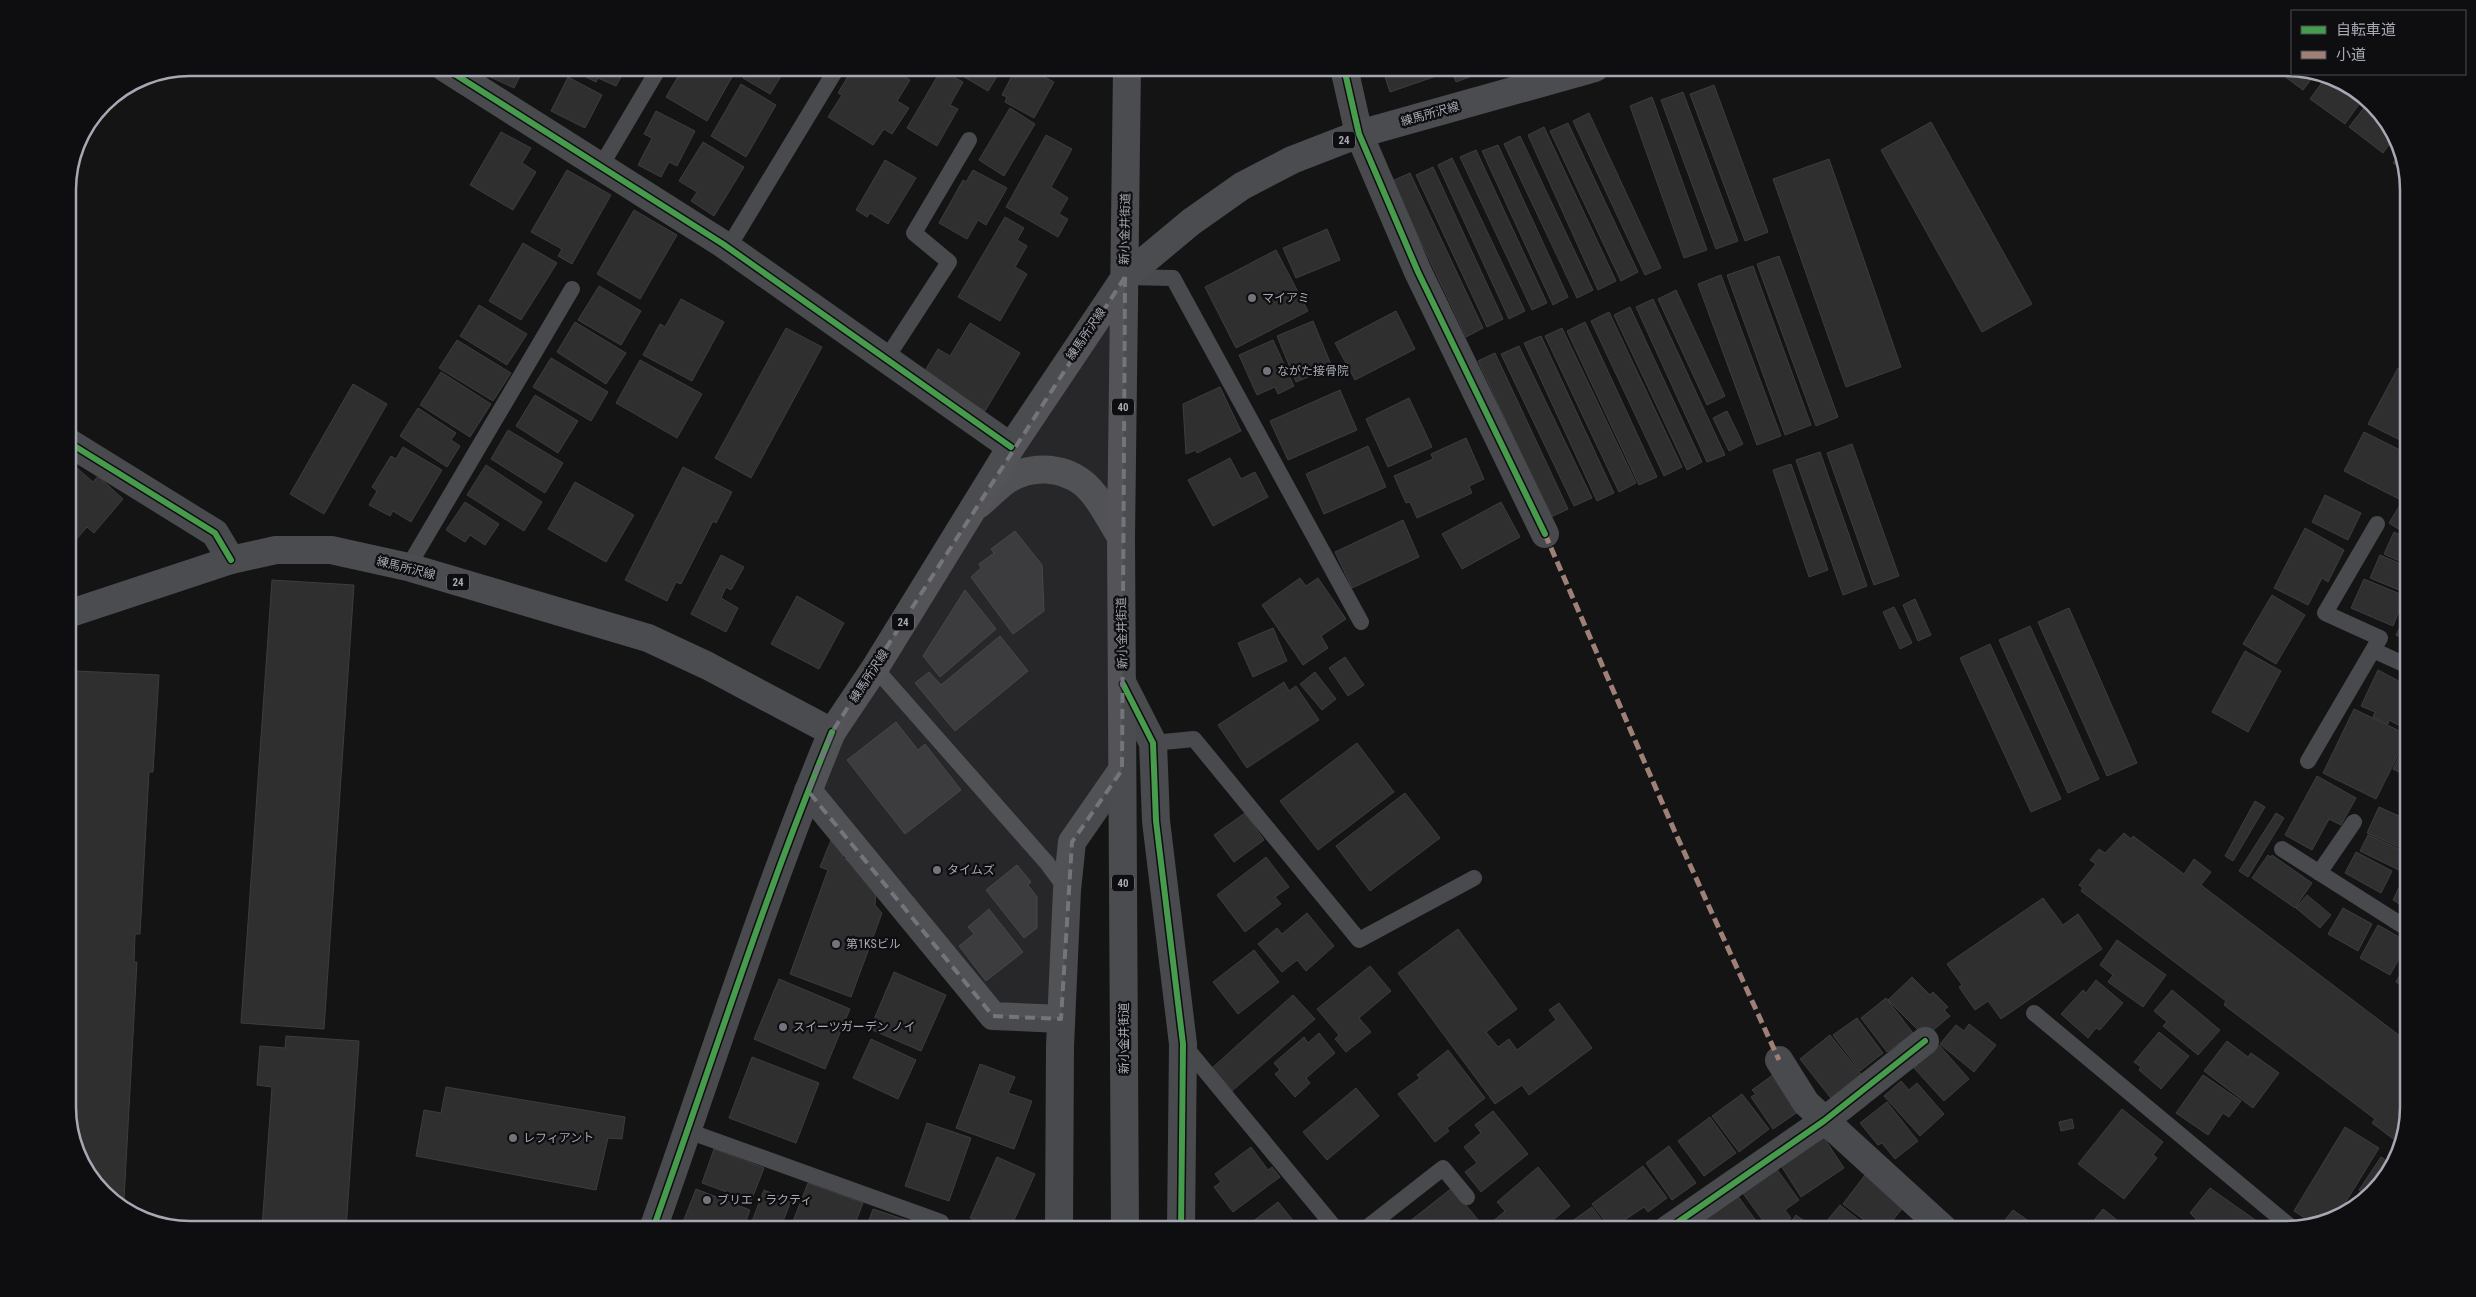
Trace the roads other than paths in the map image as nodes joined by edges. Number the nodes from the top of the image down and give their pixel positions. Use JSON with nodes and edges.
{"nodes":[{"id":1,"x":460,"y":76,"type":"edge"},
{"id":2,"x":655,"y":76,"type":"edge"},
{"id":3,"x":832,"y":76,"type":"edge"},
{"id":4,"x":1128,"y":76,"type":"edge"},
{"id":5,"x":1346,"y":76,"type":"edge"},
{"id":6,"x":1566,"y":76,"type":"edge"},
{"id":7,"x":1359,"y":134,"type":"junction"},
{"id":8,"x":970,"y":140,"type":"dead end"},
{"id":9,"x":601,"y":166,"type":"junction"},
{"id":10,"x":728,"y":248,"type":"junction"},
{"id":11,"x":1125,"y":277,"type":"junction"},
{"id":12,"x":572,"y":289,"type":"dead end"},
{"id":13,"x":886,"y":359,"type":"junction"},
{"id":14,"x":76,"y":447,"type":"edge"},
{"id":15,"x":1011,"y":448,"type":"junction"},
{"id":16,"x":971,"y":511,"type":"junction"},
{"id":17,"x":2377,"y":524,"type":"dead end"},
{"id":18,"x":1545,"y":534,"type":"dead end"},
{"id":19,"x":1121,"y":537,"type":"junction"},
{"id":20,"x":231,"y":560,"type":"junction"},
{"id":21,"x":408,"y":567,"type":"junction"},
{"id":22,"x":76,"y":611,"type":"edge"},
{"id":23,"x":1361,"y":622,"type":"dead end"},
{"id":24,"x":2372,"y":650,"type":"junction"},
{"id":25,"x":2400,"y":662,"type":"edge"},
{"id":26,"x":876,"y":668,"type":"junction"},
{"id":27,"x":1123,"y":684,"type":"junction"},
{"id":28,"x":832,"y":732,"type":"junction"},
{"id":29,"x":1153,"y":743,"type":"junction"},
{"id":30,"x":2308,"y":761,"type":"dead end"},
{"id":31,"x":1122,"y":770,"type":"junction"},
{"id":32,"x":808,"y":790,"type":"junction"},
{"id":33,"x":2354,"y":822,"type":"dead end"},
{"id":34,"x":2282,"y":849,"type":"dead end"},
{"id":35,"x":2320,"y":873,"type":"junction"},
{"id":36,"x":1474,"y":878,"type":"dead end"},
{"id":37,"x":1067,"y":890,"type":"junction"},
{"id":38,"x":2400,"y":924,"type":"edge"},
{"id":39,"x":2034,"y":1012,"type":"dead end"},
{"id":40,"x":1061,"y":1019,"type":"junction"},
{"id":41,"x":1925,"y":1041,"type":"dead end"},
{"id":42,"x":1183,"y":1044,"type":"junction"},
{"id":43,"x":1779,"y":1060,"type":"dead end"},
{"id":44,"x":1824,"y":1121,"type":"junction"},
{"id":45,"x":688,"y":1131,"type":"junction"},
{"id":46,"x":1467,"y":1197,"type":"dead end"},
{"id":47,"x":656,"y":1221,"type":"edge"},
{"id":48,"x":938,"y":1221,"type":"edge"},
{"id":49,"x":1059,"y":1221,"type":"edge"},
{"id":50,"x":1125,"y":1221,"type":"edge"},
{"id":51,"x":1181,"y":1221,"type":"edge"},
{"id":52,"x":1329,"y":1221,"type":"edge"},
{"id":53,"x":1377,"y":1221,"type":"edge"},
{"id":54,"x":1681,"y":1221,"type":"edge"},
{"id":55,"x":1926,"y":1221,"type":"edge"},
{"id":56,"x":2284,"y":1221,"type":"edge"}],
"edges":[{"from":1,"to":9,"type":"street"},
{"from":2,"to":9,"type":"lane"},
{"from":3,"to":10,"type":"lane"},
{"from":4,"to":11,"type":"main road","name":"新小金井街道","number":"40"},
{"from":5,"to":7,"type":"street"},
{"from":6,"to":7,"type":"main road","name":"練馬所沢線","number":"24"},
{"from":7,"to":11,"type":"main road","name":"練馬所沢線","number":"24"},
{"from":7,"to":18,"type":"street"},
{"from":8,"to":13,"type":"lane"},
{"from":9,"to":10,"type":"street"},
{"from":10,"to":13,"type":"street"},
{"from":11,"to":15,"type":"main road","name":"練馬所沢線","number":"24"},
{"from":11,"to":19,"type":"main road","name":"新小金井街道","number":"40"},
{"from":11,"to":23,"type":"lane"},
{"from":12,"to":21,"type":"lane"},
{"from":13,"to":15,"type":"street"},
{"from":14,"to":20,"type":"street"},
{"from":15,"to":16,"type":"main road","name":"練馬所沢線","number":"24"},
{"from":16,"to":19,"type":"street"},
{"from":16,"to":26,"type":"main road","name":"練馬所沢線","number":"24"},
{"from":17,"to":24,"type":"lane"},
{"from":19,"to":27,"type":"main road","name":"新小金井街道","number":"40"},
{"from":20,"to":21,"type":"main road","name":"練馬所沢線","number":"24"},
{"from":20,"to":22,"type":"main road","name":"練馬所沢線","number":"24"},
{"from":21,"to":28,"type":"main road","name":"練馬所沢線","number":"24"},
{"from":24,"to":25,"type":"lane"},
{"from":24,"to":30,"type":"lane"},
{"from":26,"to":28,"type":"main road","name":"練馬所沢線","number":"24"},
{"from":26,"to":37,"type":"lane"},
{"from":27,"to":29,"type":"street"},
{"from":27,"to":31,"type":"main road","name":"新小金井街道","number":"40"},
{"from":28,"to":32,"type":"street"},
{"from":29,"to":36,"type":"lane"},
{"from":29,"to":42,"type":"street"},
{"from":31,"to":37,"type":"street"},
{"from":31,"to":50,"type":"main road","name":"新小金井街道","number":"40"},
{"from":32,"to":40,"type":"street"},
{"from":32,"to":45,"type":"street"},
{"from":33,"to":35,"type":"lane"},
{"from":34,"to":35,"type":"lane"},
{"from":35,"to":38,"type":"lane"},
{"from":37,"to":40,"type":"street"},
{"from":39,"to":56,"type":"lane"},
{"from":40,"to":49,"type":"street"},
{"from":41,"to":44,"type":"street"},
{"from":42,"to":51,"type":"street"},
{"from":42,"to":52,"type":"lane"},
{"from":43,"to":44,"type":"street"},
{"from":44,"to":54,"type":"street"},
{"from":44,"to":55,"type":"street"},
{"from":45,"to":47,"type":"street"},
{"from":45,"to":48,"type":"lane"},
{"from":46,"to":53,"type":"lane"}]}
